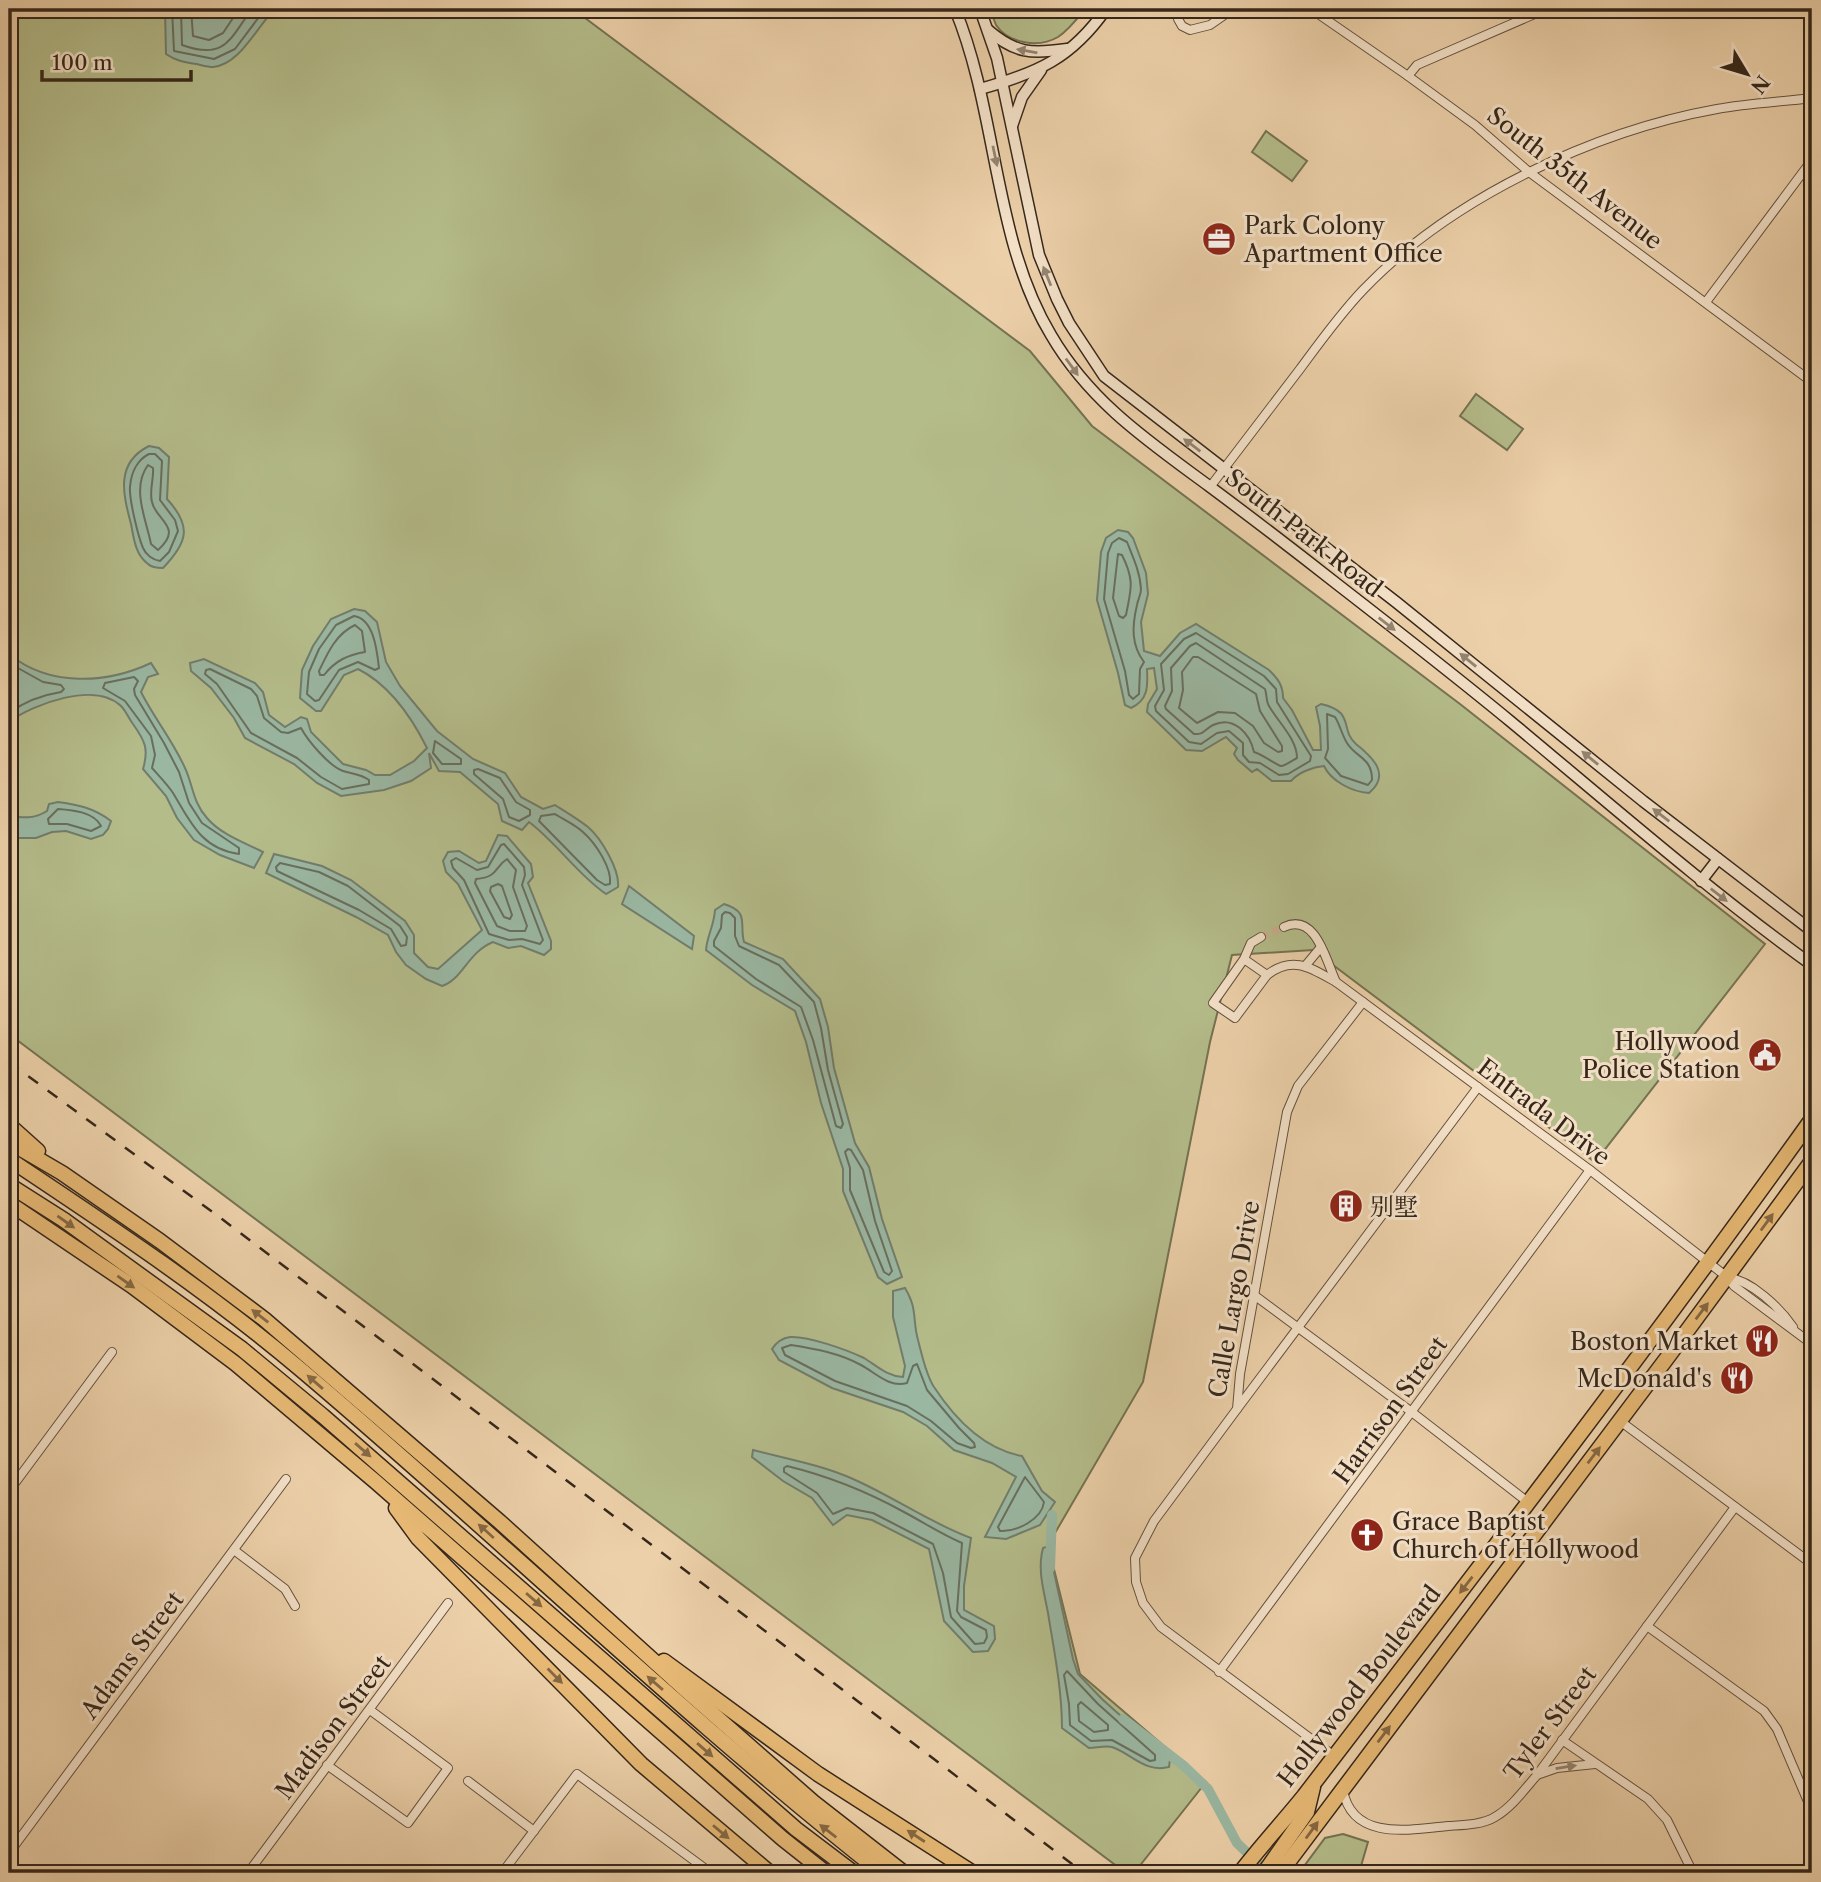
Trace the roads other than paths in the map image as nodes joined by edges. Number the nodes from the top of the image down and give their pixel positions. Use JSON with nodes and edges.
{"nodes":[{"id":1,"x":955,"y":9,"type":"edge"},
{"id":2,"x":980,"y":9,"type":"edge"},
{"id":3,"x":1106,"y":9,"type":"edge"},
{"id":4,"x":1184,"y":9,"type":"edge"},
{"id":5,"x":1233,"y":9,"type":"edge"},
{"id":6,"x":1311,"y":9,"type":"edge"},
{"id":7,"x":1546,"y":9,"type":"edge"},
{"id":8,"x":986,"y":29,"type":"junction"},
{"id":9,"x":1073,"y":48,"type":"junction"},
{"id":10,"x":1044,"y":67,"type":"junction"},
{"id":11,"x":1408,"y":76,"type":"junction"},
{"id":12,"x":1001,"y":83,"type":"junction"},
{"id":13,"x":980,"y":89,"type":"junction"},
{"id":14,"x":1812,"y":98,"type":"edge"},
{"id":15,"x":1011,"y":129,"type":"junction"},
{"id":16,"x":1812,"y":160,"type":"edge"},
{"id":17,"x":1529,"y":172,"type":"junction"},
{"id":18,"x":1706,"y":303,"type":"junction"},
{"id":19,"x":1812,"y":382,"type":"edge"},
{"id":20,"x":1224,"y":469,"type":"junction"},
{"id":21,"x":1210,"y":487,"type":"junction"},
{"id":22,"x":1718,"y":859,"type":"junction"},
{"id":23,"x":1701,"y":881,"type":"junction"},
{"id":24,"x":1284,"y":927,"type":"tunnel mouth"},
{"id":25,"x":1812,"y":931,"type":"edge"},
{"id":26,"x":1261,"y":937,"type":"tunnel mouth"},
{"id":27,"x":1321,"y":947,"type":"junction"},
{"id":28,"x":1244,"y":959,"type":"junction"},
{"id":29,"x":1306,"y":965,"type":"junction"},
{"id":30,"x":1812,"y":965,"type":"edge"},
{"id":31,"x":1267,"y":975,"type":"junction"},
{"id":32,"x":1336,"y":982,"type":"junction"},
{"id":33,"x":1363,"y":1002,"type":"junction"},
{"id":34,"x":1478,"y":1087,"type":"junction"},
{"id":35,"x":1812,"y":1119,"type":"edge"},
{"id":36,"x":9,"y":1125,"type":"edge"},
{"id":37,"x":9,"y":1142,"type":"edge"},
{"id":38,"x":9,"y":1159,"type":"edge"},
{"id":39,"x":1812,"y":1161,"type":"edge"},
{"id":40,"x":1590,"y":1170,"type":"junction"},
{"id":41,"x":62,"y":1174,"type":"junction"},
{"id":42,"x":9,"y":1185,"type":"edge"},
{"id":43,"x":9,"y":1203,"type":"edge"},
{"id":44,"x":1709,"y":1264,"type":"junction"},
{"id":45,"x":1727,"y":1278,"type":"junction"},
{"id":46,"x":1254,"y":1295,"type":"junction"},
{"id":47,"x":1299,"y":1329,"type":"junction"},
{"id":48,"x":1812,"y":1343,"type":"edge"},
{"id":49,"x":112,"y":1352,"type":"dead end"},
{"id":50,"x":1237,"y":1409,"type":"junction"},
{"id":51,"x":1413,"y":1413,"type":"junction"},
{"id":52,"x":1620,"y":1420,"type":"junction"},
{"id":53,"x":1581,"y":1433,"type":"junction"},
{"id":54,"x":12,"y":1478,"type":"edge"},
{"id":55,"x":286,"y":1479,"type":"dead end"},
{"id":56,"x":376,"y":1482,"type":"junction"},
{"id":57,"x":9,"y":1491,"type":"edge"},
{"id":58,"x":1563,"y":1496,"type":"junction"},
{"id":59,"x":1529,"y":1503,"type":"junction"},
{"id":60,"x":1735,"y":1507,"type":"junction"},
{"id":61,"x":1523,"y":1549,"type":"junction"},
{"id":62,"x":234,"y":1550,"type":"junction"},
{"id":63,"x":1812,"y":1564,"type":"edge"},
{"id":64,"x":449,"y":1603,"type":"dead end"},
{"id":65,"x":295,"y":1606,"type":"dead end"},
{"id":66,"x":1647,"y":1626,"type":"junction"},
{"id":67,"x":625,"y":1634,"type":"junction"},
{"id":68,"x":1219,"y":1672,"type":"junction"},
{"id":69,"x":370,"y":1710,"type":"junction"},
{"id":70,"x":1562,"y":1740,"type":"junction"},
{"id":71,"x":1334,"y":1756,"type":"junction"},
{"id":72,"x":1597,"y":1764,"type":"junction"},
{"id":73,"x":327,"y":1765,"type":"junction"},
{"id":74,"x":1537,"y":1775,"type":"junction"},
{"id":75,"x":468,"y":1781,"type":"dead end"},
{"id":76,"x":1314,"y":1782,"type":"junction"},
{"id":77,"x":1343,"y":1788,"type":"junction"},
{"id":78,"x":1812,"y":1811,"type":"edge"},
{"id":79,"x":534,"y":1830,"type":"junction"},
{"id":80,"x":9,"y":1853,"type":"edge"},
{"id":81,"x":1242,"y":1871,"type":"edge"},
{"id":82,"x":1274,"y":1871,"type":"edge"},
{"id":83,"x":248,"y":1873,"type":"edge"},
{"id":84,"x":502,"y":1873,"type":"edge"},
{"id":85,"x":711,"y":1873,"type":"edge"},
{"id":86,"x":770,"y":1873,"type":"edge"},
{"id":87,"x":826,"y":1873,"type":"edge"},
{"id":88,"x":854,"y":1873,"type":"edge"},
{"id":89,"x":882,"y":1873,"type":"edge"},
{"id":90,"x":904,"y":1873,"type":"edge"},
{"id":91,"x":973,"y":1873,"type":"edge"},
{"id":92,"x":1693,"y":1873,"type":"edge"}],
"edges":[{"from":1,"to":13,"type":"street","name":"South Park Road"},
{"from":2,"to":8,"type":"street","name":"South Park Road"},
{"from":3,"to":9,"type":"street"},
{"from":4,"to":5,"type":"street"},
{"from":6,"to":11,"type":"street","name":"South 35th Avenue"},
{"from":7,"to":11,"type":"street"},
{"from":9,"to":8,"type":"street","one_way":true},
{"from":8,"to":12,"type":"street","name":"South Park Road"},
{"from":9,"to":10,"type":"street"},
{"from":10,"to":12,"type":"street"},
{"from":10,"to":15,"type":"street"},
{"from":11,"to":17,"type":"street","name":"South 35th Avenue"},
{"from":12,"to":13,"type":"street"},
{"from":12,"to":15,"type":"street","name":"South Park Road"},
{"from":13,"to":21,"type":"street","name":"South Park Road","one_way":true},
{"from":14,"to":17,"type":"street"},
{"from":20,"to":15,"type":"street","name":"South Park Road","one_way":true},
{"from":16,"to":18,"type":"street"},
{"from":17,"to":18,"type":"street","name":"South 35th Avenue"},
{"from":17,"to":20,"type":"street"},
{"from":18,"to":19,"type":"street","name":"South 35th Avenue"},
{"from":20,"to":21,"type":"street"},
{"from":22,"to":20,"type":"street","name":"South Park Road","one_way":true},
{"from":21,"to":23,"type":"street","name":"South Park Road","one_way":true},
{"from":22,"to":23,"type":"street"},
{"from":22,"to":25,"type":"street","name":"South Park Road"},
{"from":23,"to":30,"type":"street","name":"South Park Road","one_way":true},
{"from":24,"to":27,"type":"street"},
{"from":26,"to":28,"type":"street"},
{"from":27,"to":29,"type":"street"},
{"from":27,"to":32,"type":"street"},
{"from":28,"to":31,"type":"street"},
{"from":28,"to":31,"type":"street"},
{"from":29,"to":31,"type":"street"},
{"from":29,"to":32,"type":"street","name":"Entrada Drive"},
{"from":32,"to":33,"type":"street","name":"Entrada Drive"},
{"from":33,"to":34,"type":"street","name":"Entrada Drive"},
{"from":33,"to":46,"type":"street","name":"Calle Largo Drive"},
{"from":34,"to":40,"type":"street","name":"Entrada Drive"},
{"from":34,"to":47,"type":"street"},
{"from":35,"to":44,"type":"highway","name":"Hollywood Boulevard"},
{"from":36,"to":41,"type":"highway"},
{"from":37,"to":41,"type":"highway"},
{"from":89,"to":38,"type":"highway","one_way":true},
{"from":45,"to":39,"type":"highway","name":"Hollywood Boulevard","one_way":true},
{"from":40,"to":44,"type":"street","name":"Entrada Drive"},
{"from":40,"to":51,"type":"street","name":"Harrison Street"},
{"from":67,"to":41,"type":"highway","one_way":true},
{"from":42,"to":88,"type":"highway","one_way":true},
{"from":43,"to":56,"type":"highway","one_way":true},
{"from":44,"to":45,"type":"street","name":"Entrada Drive"},
{"from":44,"to":53,"type":"highway","name":"Hollywood Boulevard"},
{"from":45,"to":48,"type":"street","name":"Entrada Drive"},
{"from":52,"to":45,"type":"highway","name":"Hollywood Boulevard","one_way":true},
{"from":46,"to":47,"type":"street"},
{"from":46,"to":50,"type":"street","name":"Calle Largo Drive"},
{"from":47,"to":50,"type":"street"},
{"from":47,"to":51,"type":"street"},
{"from":49,"to":54,"type":"street"},
{"from":50,"to":68,"type":"street","name":"Calle Largo Drive"},
{"from":51,"to":59,"type":"street"},
{"from":51,"to":68,"type":"street","name":"Harrison Street"},
{"from":58,"to":52,"type":"highway","name":"Hollywood Boulevard","one_way":true},
{"from":52,"to":60,"type":"street"},
{"from":53,"to":58,"type":"highway"},
{"from":53,"to":59,"type":"highway","name":"Hollywood Boulevard"},
{"from":54,"to":57,"type":"street"},
{"from":55,"to":62,"type":"street","name":"Adams Street"},
{"from":56,"to":86,"type":"highway","one_way":true},
{"from":56,"to":87,"type":"highway"},
{"from":58,"to":61,"type":"highway","name":"Hollywood Boulevard"},
{"from":59,"to":61,"type":"highway"},
{"from":59,"to":71,"type":"highway","name":"Hollywood Boulevard","one_way":true},
{"from":60,"to":63,"type":"street"},
{"from":60,"to":66,"type":"street","name":"Tyler Street"},
{"from":77,"to":61,"type":"highway","name":"Hollywood Boulevard","one_way":true},
{"from":62,"to":65,"type":"street"},
{"from":62,"to":80,"type":"street","name":"Adams Street"},
{"from":64,"to":69,"type":"street","name":"Madison Street"},
{"from":66,"to":70,"type":"street","name":"Tyler Street"},
{"from":66,"to":78,"type":"street"},
{"from":67,"to":90,"type":"highway"},
{"from":91,"to":67,"type":"highway","one_way":true},
{"from":68,"to":71,"type":"street","name":"Calle Largo Drive"},
{"from":69,"to":73,"type":"street","name":"Madison Street"},
{"from":69,"to":73,"type":"street"},
{"from":70,"to":72,"type":"street"},
{"from":70,"to":74,"type":"street","name":"Tyler Street"},
{"from":71,"to":76,"type":"highway","name":"Hollywood Boulevard"},
{"from":74,"to":72,"type":"street","one_way":true},
{"from":72,"to":92,"type":"street"},
{"from":73,"to":83,"type":"street","name":"Madison Street"},
{"from":74,"to":77,"type":"street","name":"Tyler Street"},
{"from":75,"to":79,"type":"street"},
{"from":76,"to":81,"type":"highway","name":"Hollywood Boulevard"},
{"from":76,"to":82,"type":"highway"},
{"from":82,"to":77,"type":"highway","name":"Hollywood Boulevard","one_way":true},
{"from":79,"to":84,"type":"street"},
{"from":79,"to":85,"type":"street"}]}
